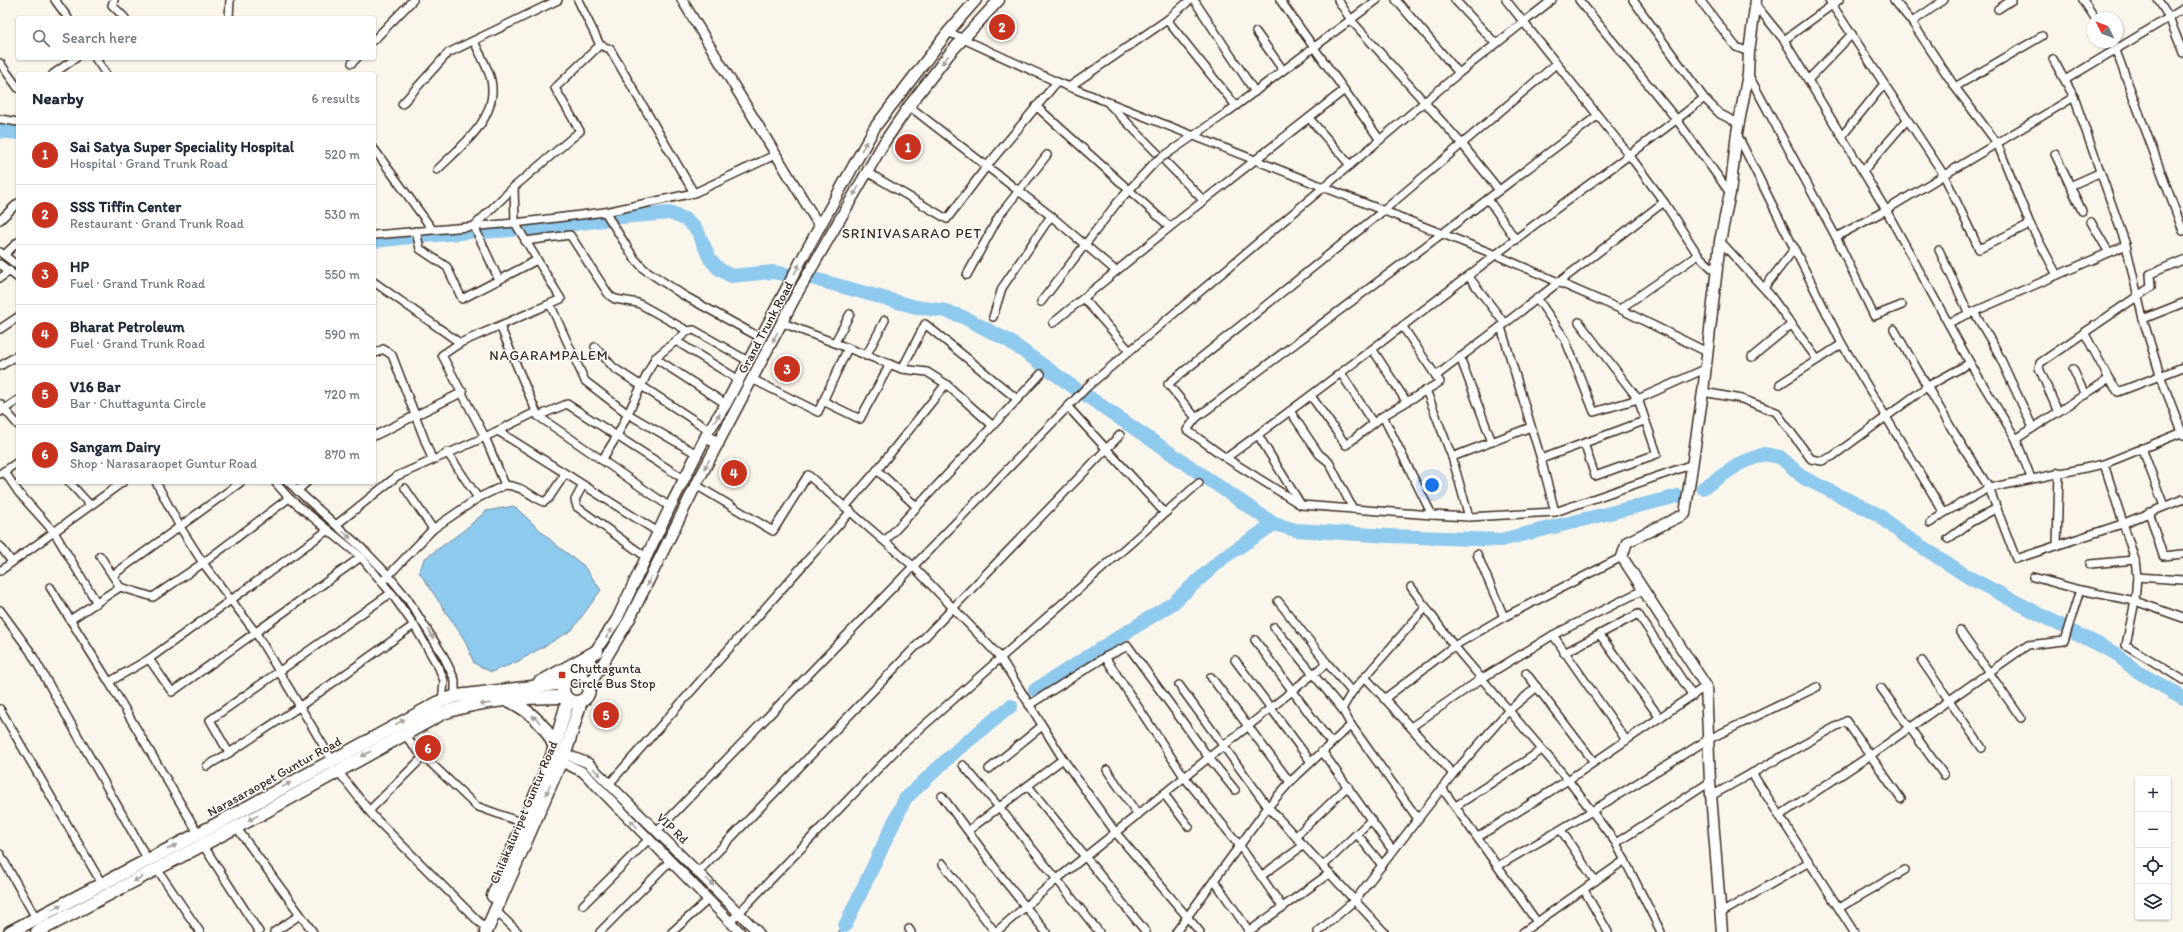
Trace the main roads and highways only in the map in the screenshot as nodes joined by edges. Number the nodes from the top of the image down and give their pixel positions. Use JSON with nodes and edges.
{"nodes":[{"id":1,"x":976,"y":0,"type":"edge"},
{"id":2,"x":999,"y":0,"type":"edge"},
{"id":3,"x":1756,"y":2,"type":"edge"},
{"id":4,"x":708,"y":434,"type":"junction"},
{"id":5,"x":718,"y":443,"type":"junction"},
{"id":6,"x":597,"y":651,"type":"junction"},
{"id":7,"x":578,"y":677,"type":"junction"},
{"id":8,"x":565,"y":683,"type":"junction"},
{"id":9,"x":529,"y":688,"type":"junction"},
{"id":10,"x":588,"y":688,"type":"junction"},
{"id":11,"x":571,"y":699,"type":"junction"},
{"id":12,"x":508,"y":700,"type":"junction"},
{"id":13,"x":456,"y":702,"type":"junction"},
{"id":14,"x":442,"y":707,"type":"junction"},
{"id":15,"x":557,"y":754,"type":"junction"},
{"id":16,"x":335,"y":765,"type":"junction"},
{"id":17,"x":527,"y":825,"type":"junction"},
{"id":18,"x":201,"y":839,"type":"junction"},
{"id":19,"x":481,"y":929,"type":"edge"},
{"id":20,"x":10,"y":932,"type":"edge"},
{"id":21,"x":38,"y":932,"type":"edge"},
{"id":22,"x":1722,"y":932,"type":"edge"}],
"edges":[{"from":4,"to":1,"type":"main road","name":"Grand Trunk Road","one_way":true},
{"from":2,"to":5,"type":"main road","name":"Grand Trunk Road","one_way":true},
{"from":3,"to":22,"type":"main road"},
{"from":4,"to":5,"type":"main road"},
{"from":6,"to":4,"type":"main road","name":"Grand Trunk Road","one_way":true},
{"from":5,"to":10,"type":"main road","name":"Grand Trunk Road","one_way":true},
{"from":6,"to":7,"type":"main road","name":"Grand Trunk Road"},
{"from":6,"to":9,"type":"highway"},
{"from":7,"to":8,"type":"highway"},
{"from":7,"to":10,"type":"highway"},
{"from":8,"to":9,"type":"highway","name":"Narasaraopet Guntur Road"},
{"from":8,"to":11,"type":"highway"},
{"from":9,"to":13,"type":"highway","name":"Narasaraopet Guntur Road"},
{"from":10,"to":11,"type":"highway"},
{"from":11,"to":12,"type":"highway","name":"Narasaraopet Guntur Road"},
{"from":11,"to":15,"type":"highway","name":"Chilakaluripet Guntur Road"},
{"from":12,"to":13,"type":"highway","name":"Narasaraopet Guntur Road","one_way":true},
{"from":15,"to":12,"type":"highway","one_way":true},
{"from":13,"to":14,"type":"highway","name":"Narasaraopet Guntur Road"},
{"from":16,"to":14,"type":"highway","name":"Narasaraopet Guntur Road","one_way":true},
{"from":14,"to":16,"type":"highway","name":"Narasaraopet Guntur Road","one_way":true},
{"from":15,"to":17,"type":"highway","name":"Chilakaluripet Guntur Road"},
{"from":18,"to":16,"type":"highway","name":"Narasaraopet Guntur Road","one_way":true},
{"from":16,"to":18,"type":"highway","name":"Narasaraopet Guntur Road","one_way":true},
{"from":17,"to":19,"type":"highway","name":"Chilakaluripet Guntur Road"},
{"from":17,"to":19,"type":"highway","name":"Chilakaluripet Guntur Road"},
{"from":20,"to":18,"type":"highway","name":"Narasaraopet Guntur Road","one_way":true},
{"from":18,"to":21,"type":"highway","name":"Narasaraopet Guntur Road","one_way":true}]}
